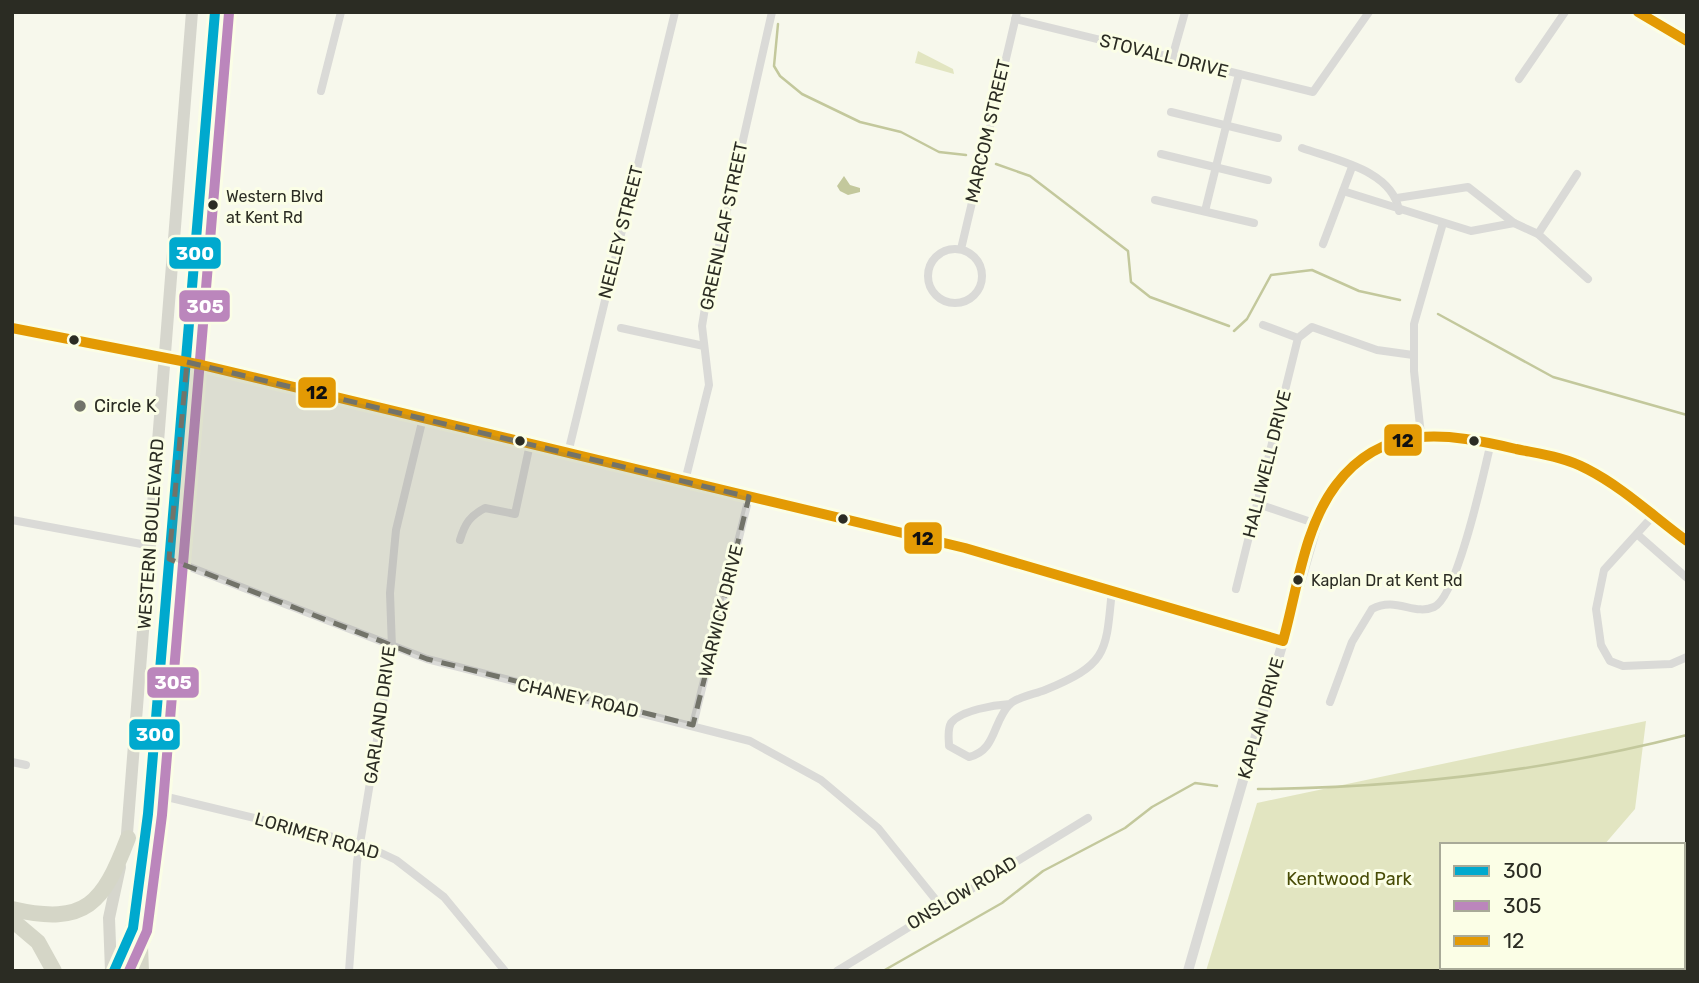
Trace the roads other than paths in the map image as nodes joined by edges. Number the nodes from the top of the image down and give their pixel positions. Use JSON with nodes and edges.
{"nodes":[{"id":1,"x":192,"y":12,"type":"edge"},
{"id":2,"x":215,"y":12,"type":"edge"},
{"id":3,"x":341,"y":12,"type":"edge"},
{"id":4,"x":675,"y":12,"type":"edge"},
{"id":5,"x":772,"y":12,"type":"edge"},
{"id":6,"x":1185,"y":12,"type":"edge"},
{"id":7,"x":1369,"y":12,"type":"edge"},
{"id":8,"x":1565,"y":12,"type":"edge"},
{"id":9,"x":1638,"y":12,"type":"edge"},
{"id":10,"x":1016,"y":16,"type":"edge"},
{"id":11,"x":1687,"y":41,"type":"edge"},
{"id":12,"x":1172,"y":58,"type":"junction"},
{"id":13,"x":1238,"y":75,"type":"junction"},
{"id":14,"x":1519,"y":79,"type":"dead end"},
{"id":15,"x":321,"y":91,"type":"dead end"},
{"id":16,"x":1171,"y":111,"type":"dead end"},
{"id":17,"x":1226,"y":125,"type":"junction"},
{"id":18,"x":1278,"y":138,"type":"dead end"},
{"id":19,"x":1302,"y":148,"type":"dead end"},
{"id":20,"x":1161,"y":154,"type":"dead end"},
{"id":21,"x":1352,"y":167,"type":"junction"},
{"id":22,"x":1216,"y":168,"type":"junction"},
{"id":23,"x":1577,"y":174,"type":"dead end"},
{"id":24,"x":1268,"y":180,"type":"dead end"},
{"id":25,"x":1343,"y":191,"type":"junction"},
{"id":26,"x":1397,"y":198,"type":"junction"},
{"id":27,"x":1155,"y":200,"type":"dead end"},
{"id":28,"x":1205,"y":211,"type":"junction"},
{"id":29,"x":1399,"y":211,"type":"junction"},
{"id":30,"x":1254,"y":223,"type":"dead end"},
{"id":31,"x":1443,"y":223,"type":"junction"},
{"id":32,"x":1514,"y":223,"type":"junction"},
{"id":33,"x":1538,"y":234,"type":"junction"},
{"id":34,"x":1323,"y":244,"type":"dead end"},
{"id":35,"x":961,"y":249,"type":"junction"},
{"id":36,"x":1588,"y":279,"type":"dead end"},
{"id":37,"x":1263,"y":325,"type":"dead end"},
{"id":38,"x":12,"y":328,"type":"edge"},
{"id":39,"x":621,"y":328,"type":"dead end"},
{"id":40,"x":1298,"y":338,"type":"junction"},
{"id":41,"x":704,"y":346,"type":"junction"},
{"id":42,"x":1413,"y":355,"type":"junction"},
{"id":43,"x":175,"y":360,"type":"junction"},
{"id":44,"x":424,"y":418,"type":"junction"},
{"id":45,"x":1422,"y":435,"type":"junction"},
{"id":46,"x":1491,"y":443,"type":"junction"},
{"id":47,"x":530,"y":444,"type":"junction"},
{"id":48,"x":568,"y":453,"type":"junction"},
{"id":49,"x":685,"y":481,"type":"junction"},
{"id":50,"x":749,"y":497,"type":"junction"},
{"id":51,"x":1258,"y":504,"type":"junction"},
{"id":52,"x":1652,"y":517,"type":"junction"},
{"id":53,"x":12,"y":520,"type":"edge"},
{"id":54,"x":1317,"y":524,"type":"junction"},
{"id":55,"x":1638,"y":535,"type":"junction"},
{"id":56,"x":460,"y":540,"type":"dead end"},
{"id":57,"x":1687,"y":541,"type":"edge"},
{"id":58,"x":152,"y":546,"type":"junction"},
{"id":59,"x":169,"y":559,"type":"junction"},
{"id":60,"x":1687,"y":578,"type":"edge"},
{"id":61,"x":1112,"y":589,"type":"junction"},
{"id":62,"x":1236,"y":589,"type":"dead end"},
{"id":63,"x":1283,"y":641,"type":"junction"},
{"id":64,"x":392,"y":648,"type":"junction"},
{"id":65,"x":1687,"y":657,"type":"edge"},
{"id":66,"x":1330,"y":702,"type":"dead end"},
{"id":67,"x":1010,"y":704,"type":"junction"},
{"id":68,"x":693,"y":725,"type":"junction"},
{"id":69,"x":12,"y":762,"type":"edge"},
{"id":70,"x":26,"y":765,"type":"dead end"},
{"id":71,"x":167,"y":797,"type":"dead end"},
{"id":72,"x":1088,"y":818,"type":"dead end"},
{"id":73,"x":128,"y":838,"type":"junction"},
{"id":74,"x":362,"y":844,"type":"junction"},
{"id":75,"x":940,"y":905,"type":"junction"},
{"id":76,"x":12,"y":909,"type":"edge"},
{"id":77,"x":12,"y":920,"type":"edge"},
{"id":78,"x":133,"y":928,"type":"junction"},
{"id":79,"x":54,"y":971,"type":"edge"},
{"id":80,"x":113,"y":971,"type":"edge"},
{"id":81,"x":141,"y":971,"type":"edge"},
{"id":82,"x":349,"y":971,"type":"edge"},
{"id":83,"x":505,"y":971,"type":"edge"},
{"id":84,"x":837,"y":971,"type":"edge"},
{"id":85,"x":1188,"y":971,"type":"edge"}],
"edges":[{"from":1,"to":43,"type":"main road","name":"WESTERN BOULEVARD"},
{"from":2,"to":43,"type":"main road","name":"WESTERN BOULEVARD"},
{"from":3,"to":15,"type":"street"},
{"from":4,"to":48,"type":"street","name":"NEELEY STREET"},
{"from":5,"to":41,"type":"street","name":"GREENLEAF STREET"},
{"from":6,"to":12,"type":"street"},
{"from":7,"to":13,"type":"street","name":"STOVALL DRIVE"},
{"from":8,"to":14,"type":"street"},
{"from":9,"to":11,"type":"main road"},
{"from":10,"to":12,"type":"street","name":"STOVALL DRIVE"},
{"from":10,"to":35,"type":"street","name":"MARCOM STREET"},
{"from":12,"to":13,"type":"street","name":"STOVALL DRIVE"},
{"from":13,"to":17,"type":"street"},
{"from":16,"to":17,"type":"street"},
{"from":17,"to":18,"type":"street"},
{"from":17,"to":22,"type":"street"},
{"from":19,"to":21,"type":"street"},
{"from":20,"to":22,"type":"street"},
{"from":21,"to":25,"type":"street"},
{"from":21,"to":26,"type":"street"},
{"from":22,"to":24,"type":"street"},
{"from":22,"to":28,"type":"street"},
{"from":23,"to":33,"type":"street"},
{"from":25,"to":29,"type":"street"},
{"from":25,"to":34,"type":"street"},
{"from":26,"to":29,"type":"street"},
{"from":26,"to":32,"type":"street"},
{"from":27,"to":28,"type":"street"},
{"from":28,"to":30,"type":"street"},
{"from":29,"to":31,"type":"street"},
{"from":31,"to":32,"type":"street"},
{"from":31,"to":42,"type":"street"},
{"from":32,"to":33,"type":"street"},
{"from":33,"to":36,"type":"street"},
{"from":35,"to":35,"type":"street"},
{"from":37,"to":40,"type":"street"},
{"from":38,"to":43,"type":"street"},
{"from":39,"to":41,"type":"street"},
{"from":40,"to":42,"type":"street"},
{"from":40,"to":51,"type":"street","name":"HALLIWELL DRIVE"},
{"from":41,"to":49,"type":"street","name":"GREENLEAF STREET"},
{"from":42,"to":45,"type":"street"},
{"from":43,"to":44,"type":"street"},
{"from":43,"to":58,"type":"main road","name":"WESTERN BOULEVARD"},
{"from":43,"to":59,"type":"main road","name":"WESTERN BOULEVARD"},
{"from":44,"to":47,"type":"street"},
{"from":44,"to":64,"type":"street","name":"GARLAND DRIVE"},
{"from":45,"to":46,"type":"street","name":"KAPLAN DRIVE"},
{"from":45,"to":54,"type":"street","name":"KAPLAN DRIVE"},
{"from":46,"to":52,"type":"street","name":"KAPLAN DRIVE"},
{"from":46,"to":66,"type":"street"},
{"from":47,"to":48,"type":"street"},
{"from":47,"to":56,"type":"street"},
{"from":48,"to":49,"type":"street"},
{"from":49,"to":50,"type":"street"},
{"from":50,"to":61,"type":"street"},
{"from":50,"to":68,"type":"street","name":"WARWICK DRIVE"},
{"from":51,"to":54,"type":"street"},
{"from":51,"to":62,"type":"street","name":"HALLIWELL DRIVE"},
{"from":52,"to":55,"type":"street"},
{"from":52,"to":57,"type":"street","name":"KAPLAN DRIVE"},
{"from":53,"to":58,"type":"street"},
{"from":54,"to":63,"type":"street","name":"KAPLAN DRIVE"},
{"from":55,"to":60,"type":"street"},
{"from":55,"to":65,"type":"street"},
{"from":58,"to":73,"type":"main road","name":"WESTERN BOULEVARD"},
{"from":59,"to":64,"type":"street","name":"CHANEY ROAD"},
{"from":59,"to":78,"type":"main road","name":"WESTERN BOULEVARD"},
{"from":61,"to":63,"type":"street"},
{"from":61,"to":67,"type":"street"},
{"from":63,"to":85,"type":"street","name":"KAPLAN DRIVE"},
{"from":64,"to":68,"type":"street","name":"CHANEY ROAD"},
{"from":64,"to":74,"type":"street","name":"GARLAND DRIVE"},
{"from":67,"to":67,"type":"street"},
{"from":68,"to":75,"type":"street","name":"CHANEY ROAD"},
{"from":69,"to":70,"type":"street"},
{"from":71,"to":74,"type":"street","name":"LORIMER ROAD"},
{"from":72,"to":75,"type":"street","name":"ONSLOW ROAD"},
{"from":73,"to":76,"type":"highway"},
{"from":73,"to":80,"type":"main road","name":"WESTERN BOULEVARD"},
{"from":74,"to":82,"type":"street","name":"GARLAND DRIVE"},
{"from":74,"to":83,"type":"street","name":"LORIMER ROAD"},
{"from":75,"to":84,"type":"street","name":"ONSLOW ROAD"},
{"from":77,"to":79,"type":"highway"},
{"from":78,"to":80,"type":"main road","name":"WESTERN BOULEVARD"},
{"from":78,"to":81,"type":"highway"}]}
